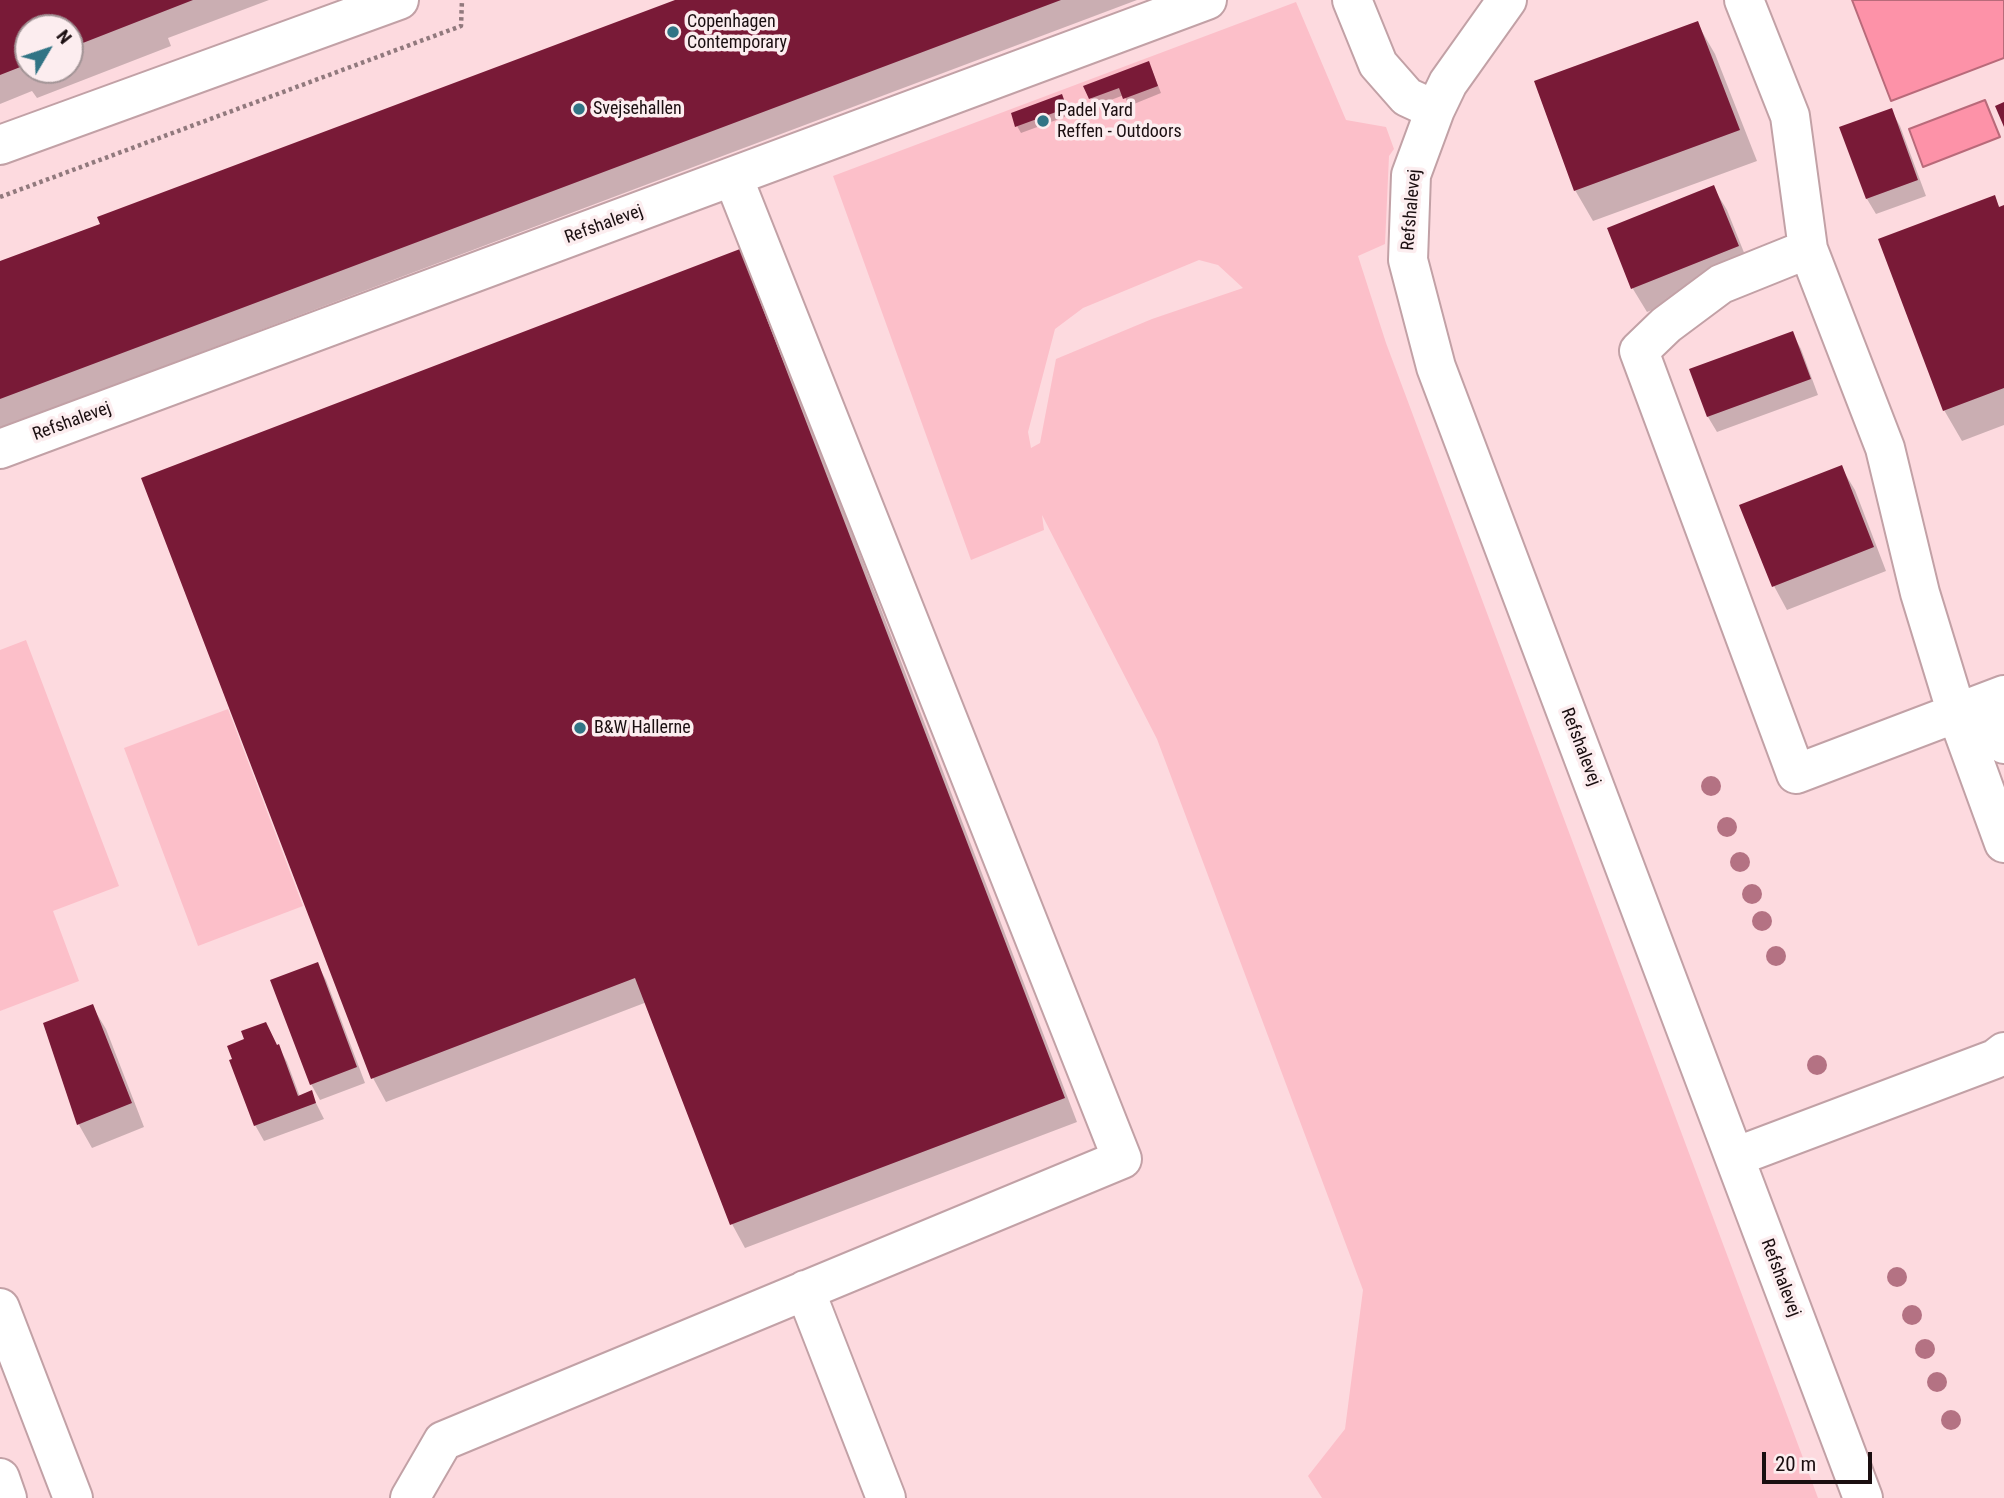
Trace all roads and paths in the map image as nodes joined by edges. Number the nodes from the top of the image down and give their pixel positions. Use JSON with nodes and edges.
{"nodes":[{"id":1,"x":399,"y":0,"type":"edge"},
{"id":2,"x":462,"y":0,"type":"edge"},
{"id":3,"x":1207,"y":0,"type":"edge"},
{"id":4,"x":1352,"y":0,"type":"edge"},
{"id":5,"x":1507,"y":0,"type":"edge"},
{"id":6,"x":1744,"y":0,"type":"edge"},
{"id":7,"x":1435,"y":110,"type":"junction"},
{"id":8,"x":0,"y":145,"type":"edge"},
{"id":9,"x":733,"y":177,"type":"junction"},
{"id":10,"x":0,"y":197,"type":"edge"},
{"id":11,"x":1808,"y":249,"type":"junction"},
{"id":12,"x":0,"y":449,"type":"edge"},
{"id":13,"x":1983,"y":703,"type":"edge"},
{"id":14,"x":2004,"y":744,"type":"edge"},
{"id":15,"x":2004,"y":843,"type":"edge"},
{"id":16,"x":2004,"y":1052,"type":"edge"},
{"id":17,"x":1735,"y":1157,"type":"junction"},
{"id":18,"x":805,"y":1290,"type":"junction"},
{"id":19,"x":0,"y":1308,"type":"edge"},
{"id":20,"x":0,"y":1478,"type":"edge"},
{"id":21,"x":7,"y":1498,"type":"edge"},
{"id":22,"x":73,"y":1498,"type":"edge"},
{"id":23,"x":410,"y":1498,"type":"edge"},
{"id":24,"x":886,"y":1498,"type":"edge"},
{"id":25,"x":1863,"y":1498,"type":"edge"}],
"edges":[{"from":1,"to":8,"type":"street"},
{"from":2,"to":10,"type":"path"},
{"from":3,"to":9,"type":"street","name":"Refshalevej"},
{"from":4,"to":7,"type":"street"},
{"from":5,"to":7,"type":"street","name":"Refshalevej"},
{"from":6,"to":11,"type":"street"},
{"from":7,"to":17,"type":"street","name":"Refshalevej"},
{"from":9,"to":12,"type":"street","name":"Refshalevej"},
{"from":9,"to":18,"type":"street"},
{"from":11,"to":13,"type":"street"},
{"from":11,"to":13,"type":"street"},
{"from":13,"to":14,"type":"street"},
{"from":13,"to":15,"type":"street"},
{"from":16,"to":17,"type":"street"},
{"from":17,"to":25,"type":"street","name":"Refshalevej"},
{"from":18,"to":23,"type":"street"},
{"from":18,"to":24,"type":"street"},
{"from":19,"to":22,"type":"street"},
{"from":20,"to":21,"type":"street"}]}
